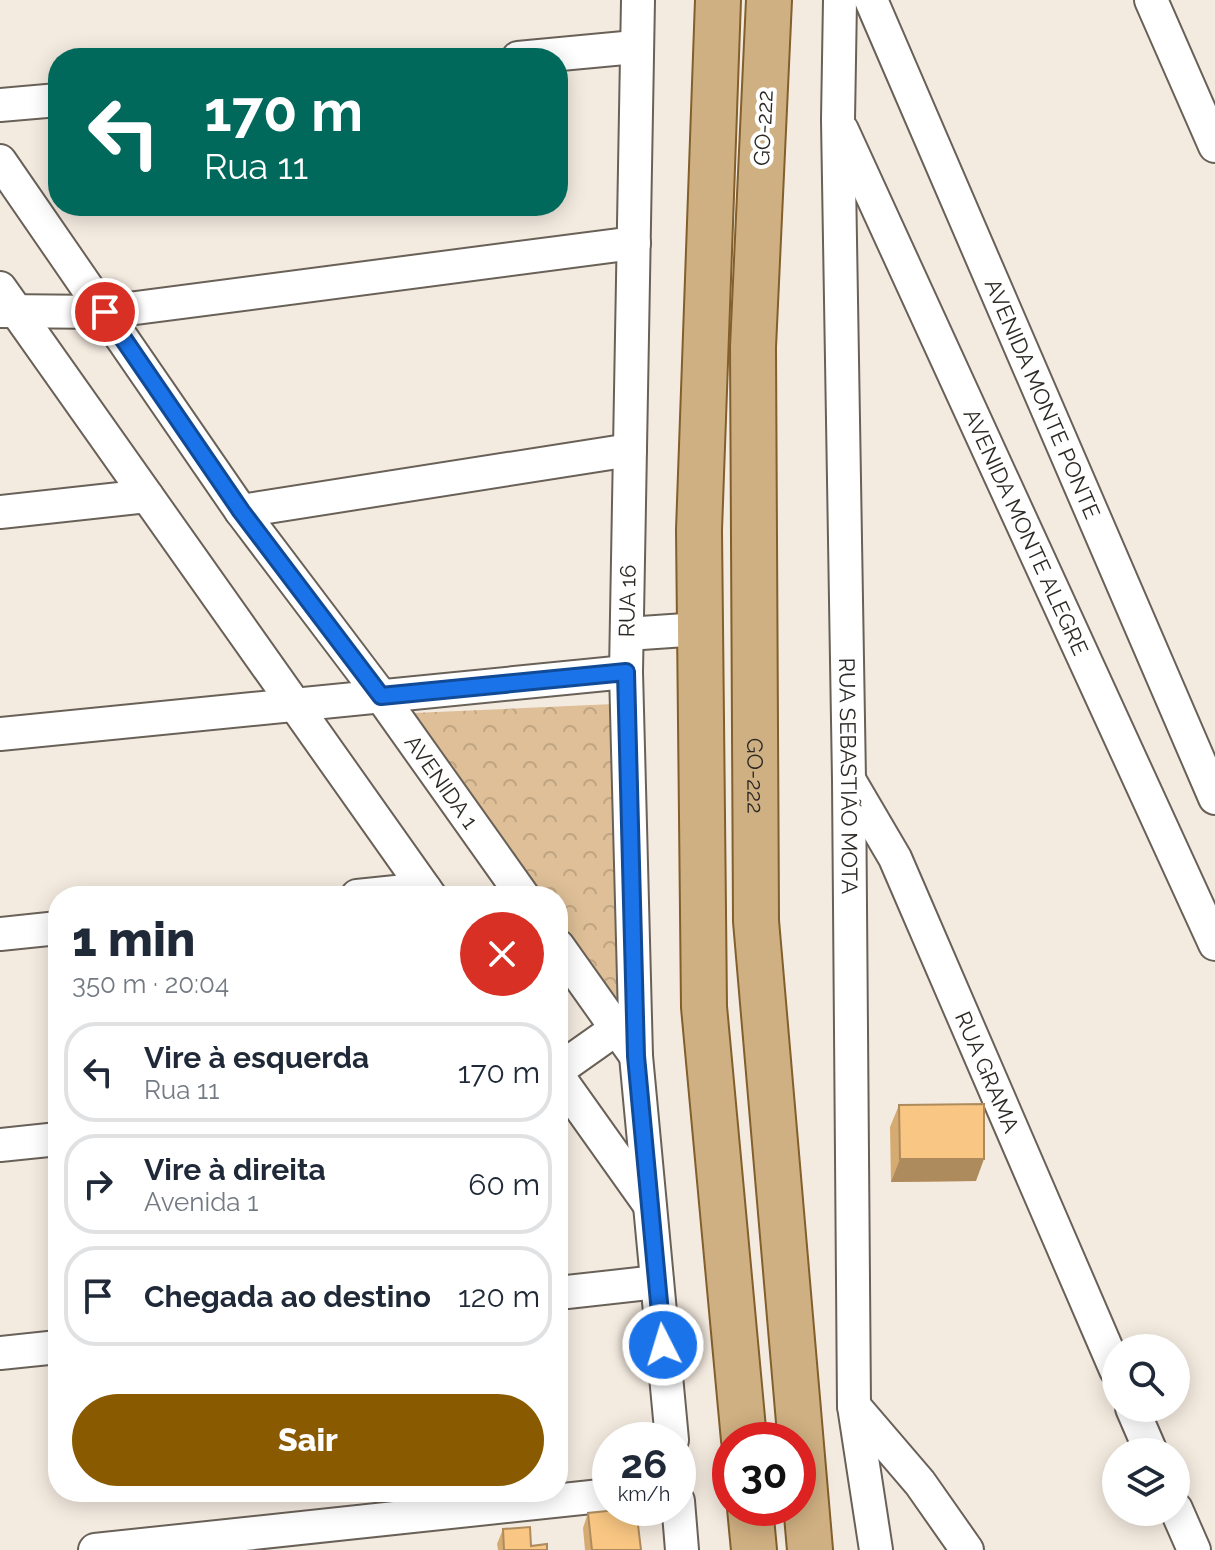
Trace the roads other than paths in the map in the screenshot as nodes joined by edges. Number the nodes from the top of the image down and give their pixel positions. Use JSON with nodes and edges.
{"nodes":[{"id":1,"x":638,"y":0,"type":"edge"},
{"id":2,"x":769,"y":0,"type":"edge"},
{"id":3,"x":840,"y":0,"type":"edge"},
{"id":4,"x":871,"y":0,"type":"edge"},
{"id":5,"x":1151,"y":0,"type":"edge"},
{"id":6,"x":722,"y":2,"type":"edge"},
{"id":7,"x":635,"y":47,"type":"junction"},
{"id":8,"x":568,"y":53,"type":"edge"},
{"id":9,"x":48,"y":101,"type":"edge"},
{"id":10,"x":0,"y":105,"type":"edge"},
{"id":11,"x":838,"y":120,"type":"junction"},
{"id":12,"x":1215,"y":146,"type":"edge"},
{"id":13,"x":0,"y":161,"type":"edge"},
{"id":14,"x":634,"y":243,"type":"junction"},
{"id":15,"x":5,"y":303,"type":"edge"},
{"id":16,"x":105,"y":312,"type":"junction"},
{"id":17,"x":630,"y":450,"type":"junction"},
{"id":18,"x":147,"y":496,"type":"junction"},
{"id":19,"x":241,"y":511,"type":"junction"},
{"id":20,"x":0,"y":512,"type":"edge"},
{"id":21,"x":700,"y":629,"type":"junction"},
{"id":22,"x":627,"y":634,"type":"junction"},
{"id":23,"x":626,"y":672,"type":"junction"},
{"id":24,"x":381,"y":696,"type":"junction"},
{"id":25,"x":293,"y":705,"type":"junction"},
{"id":26,"x":0,"y":734,"type":"edge"},
{"id":27,"x":849,"y":780,"type":"junction"},
{"id":28,"x":1215,"y":798,"type":"edge"},
{"id":29,"x":424,"y":886,"type":"edge"},
{"id":30,"x":516,"y":886,"type":"edge"},
{"id":31,"x":48,"y":929,"type":"edge"},
{"id":32,"x":0,"y":934,"type":"edge"},
{"id":33,"x":1215,"y":944,"type":"edge"},
{"id":34,"x":568,"y":960,"type":"edge"},
{"id":35,"x":616,"y":1029,"type":"junction"},
{"id":36,"x":636,"y":1056,"type":"junction"},
{"id":37,"x":568,"y":1073,"type":"edge"},
{"id":38,"x":568,"y":1091,"type":"edge"},
{"id":39,"x":48,"y":1140,"type":"edge"},
{"id":40,"x":0,"y":1145,"type":"edge"},
{"id":41,"x":650,"y":1205,"type":"junction"},
{"id":42,"x":657,"y":1282,"type":"junction"},
{"id":43,"x":568,"y":1292,"type":"edge"},
{"id":44,"x":1102,"y":1338,"type":"edge"},
{"id":45,"x":48,"y":1348,"type":"edge"},
{"id":46,"x":0,"y":1353,"type":"edge"},
{"id":47,"x":854,"y":1406,"type":"junction"},
{"id":48,"x":670,"y":1422,"type":"edge"},
{"id":49,"x":742,"y":1422,"type":"edge"},
{"id":50,"x":592,"y":1497,"type":"edge"},
{"id":51,"x":568,"y":1499,"type":"edge"},
{"id":52,"x":544,"y":1502,"type":"edge"},
{"id":53,"x":680,"y":1526,"type":"edge"},
{"id":54,"x":752,"y":1526,"type":"edge"},
{"id":55,"x":1183,"y":1526,"type":"edge"},
{"id":56,"x":95,"y":1550,"type":"edge"},
{"id":57,"x":682,"y":1550,"type":"edge"},
{"id":58,"x":754,"y":1550,"type":"edge"},
{"id":59,"x":810,"y":1550,"type":"edge"},
{"id":60,"x":876,"y":1550,"type":"edge"},
{"id":61,"x":967,"y":1550,"type":"edge"},
{"id":62,"x":1194,"y":1550,"type":"edge"}],
"edges":[{"from":1,"to":7,"type":"street","name":"RUA 16"},
{"from":2,"to":59,"type":"main road","name":"GO-222"},
{"from":3,"to":11,"type":"street","name":"RUA SEBASTIÃO MOTA"},
{"from":4,"to":28,"type":"street","name":"AVENIDA MONTE PONTE"},
{"from":5,"to":12,"type":"street"},
{"from":6,"to":21,"type":"main road"},
{"from":7,"to":8,"type":"street"},
{"from":7,"to":14,"type":"street","name":"RUA 16"},
{"from":9,"to":10,"type":"street"},
{"from":11,"to":27,"type":"street","name":"RUA SEBASTIÃO MOTA"},
{"from":11,"to":33,"type":"street","name":"AVENIDA MONTE ALEGRE"},
{"from":13,"to":16,"type":"street","name":"AVENIDA 1"},
{"from":14,"to":16,"type":"street"},
{"from":14,"to":17,"type":"street","name":"RUA 16"},
{"from":15,"to":16,"type":"street"},
{"from":15,"to":18,"type":"street"},
{"from":16,"to":19,"type":"street","name":"AVENIDA 1"},
{"from":17,"to":19,"type":"street"},
{"from":17,"to":22,"type":"street","name":"RUA 16"},
{"from":18,"to":20,"type":"street"},
{"from":18,"to":25,"type":"street"},
{"from":19,"to":24,"type":"street","name":"AVENIDA 1"},
{"from":21,"to":22,"type":"street"},
{"from":21,"to":49,"type":"main road"},
{"from":22,"to":23,"type":"street","name":"RUA 16"},
{"from":23,"to":24,"type":"street"},
{"from":23,"to":36,"type":"street","name":"RUA 16"},
{"from":24,"to":25,"type":"street"},
{"from":24,"to":30,"type":"street","name":"AVENIDA 1"},
{"from":25,"to":26,"type":"street"},
{"from":25,"to":29,"type":"street"},
{"from":27,"to":44,"type":"street","name":"RUA GRAMA"},
{"from":27,"to":47,"type":"street","name":"RUA SEBASTIÃO MOTA"},
{"from":31,"to":32,"type":"street"},
{"from":34,"to":35,"type":"street"},
{"from":35,"to":36,"type":"street"},
{"from":35,"to":37,"type":"street"},
{"from":36,"to":41,"type":"street","name":"RUA 16"},
{"from":38,"to":41,"type":"street"},
{"from":39,"to":40,"type":"street"},
{"from":41,"to":42,"type":"street","name":"RUA 16"},
{"from":42,"to":43,"type":"street"},
{"from":42,"to":48,"type":"street","name":"RUA 16"},
{"from":45,"to":46,"type":"street"},
{"from":47,"to":60,"type":"street","name":"RUA SEBASTIÃO MOTA"},
{"from":47,"to":61,"type":"street"},
{"from":50,"to":51,"type":"street"},
{"from":52,"to":56,"type":"street"},
{"from":53,"to":57,"type":"street"},
{"from":54,"to":58,"type":"main road"},
{"from":55,"to":62,"type":"street"}]}
